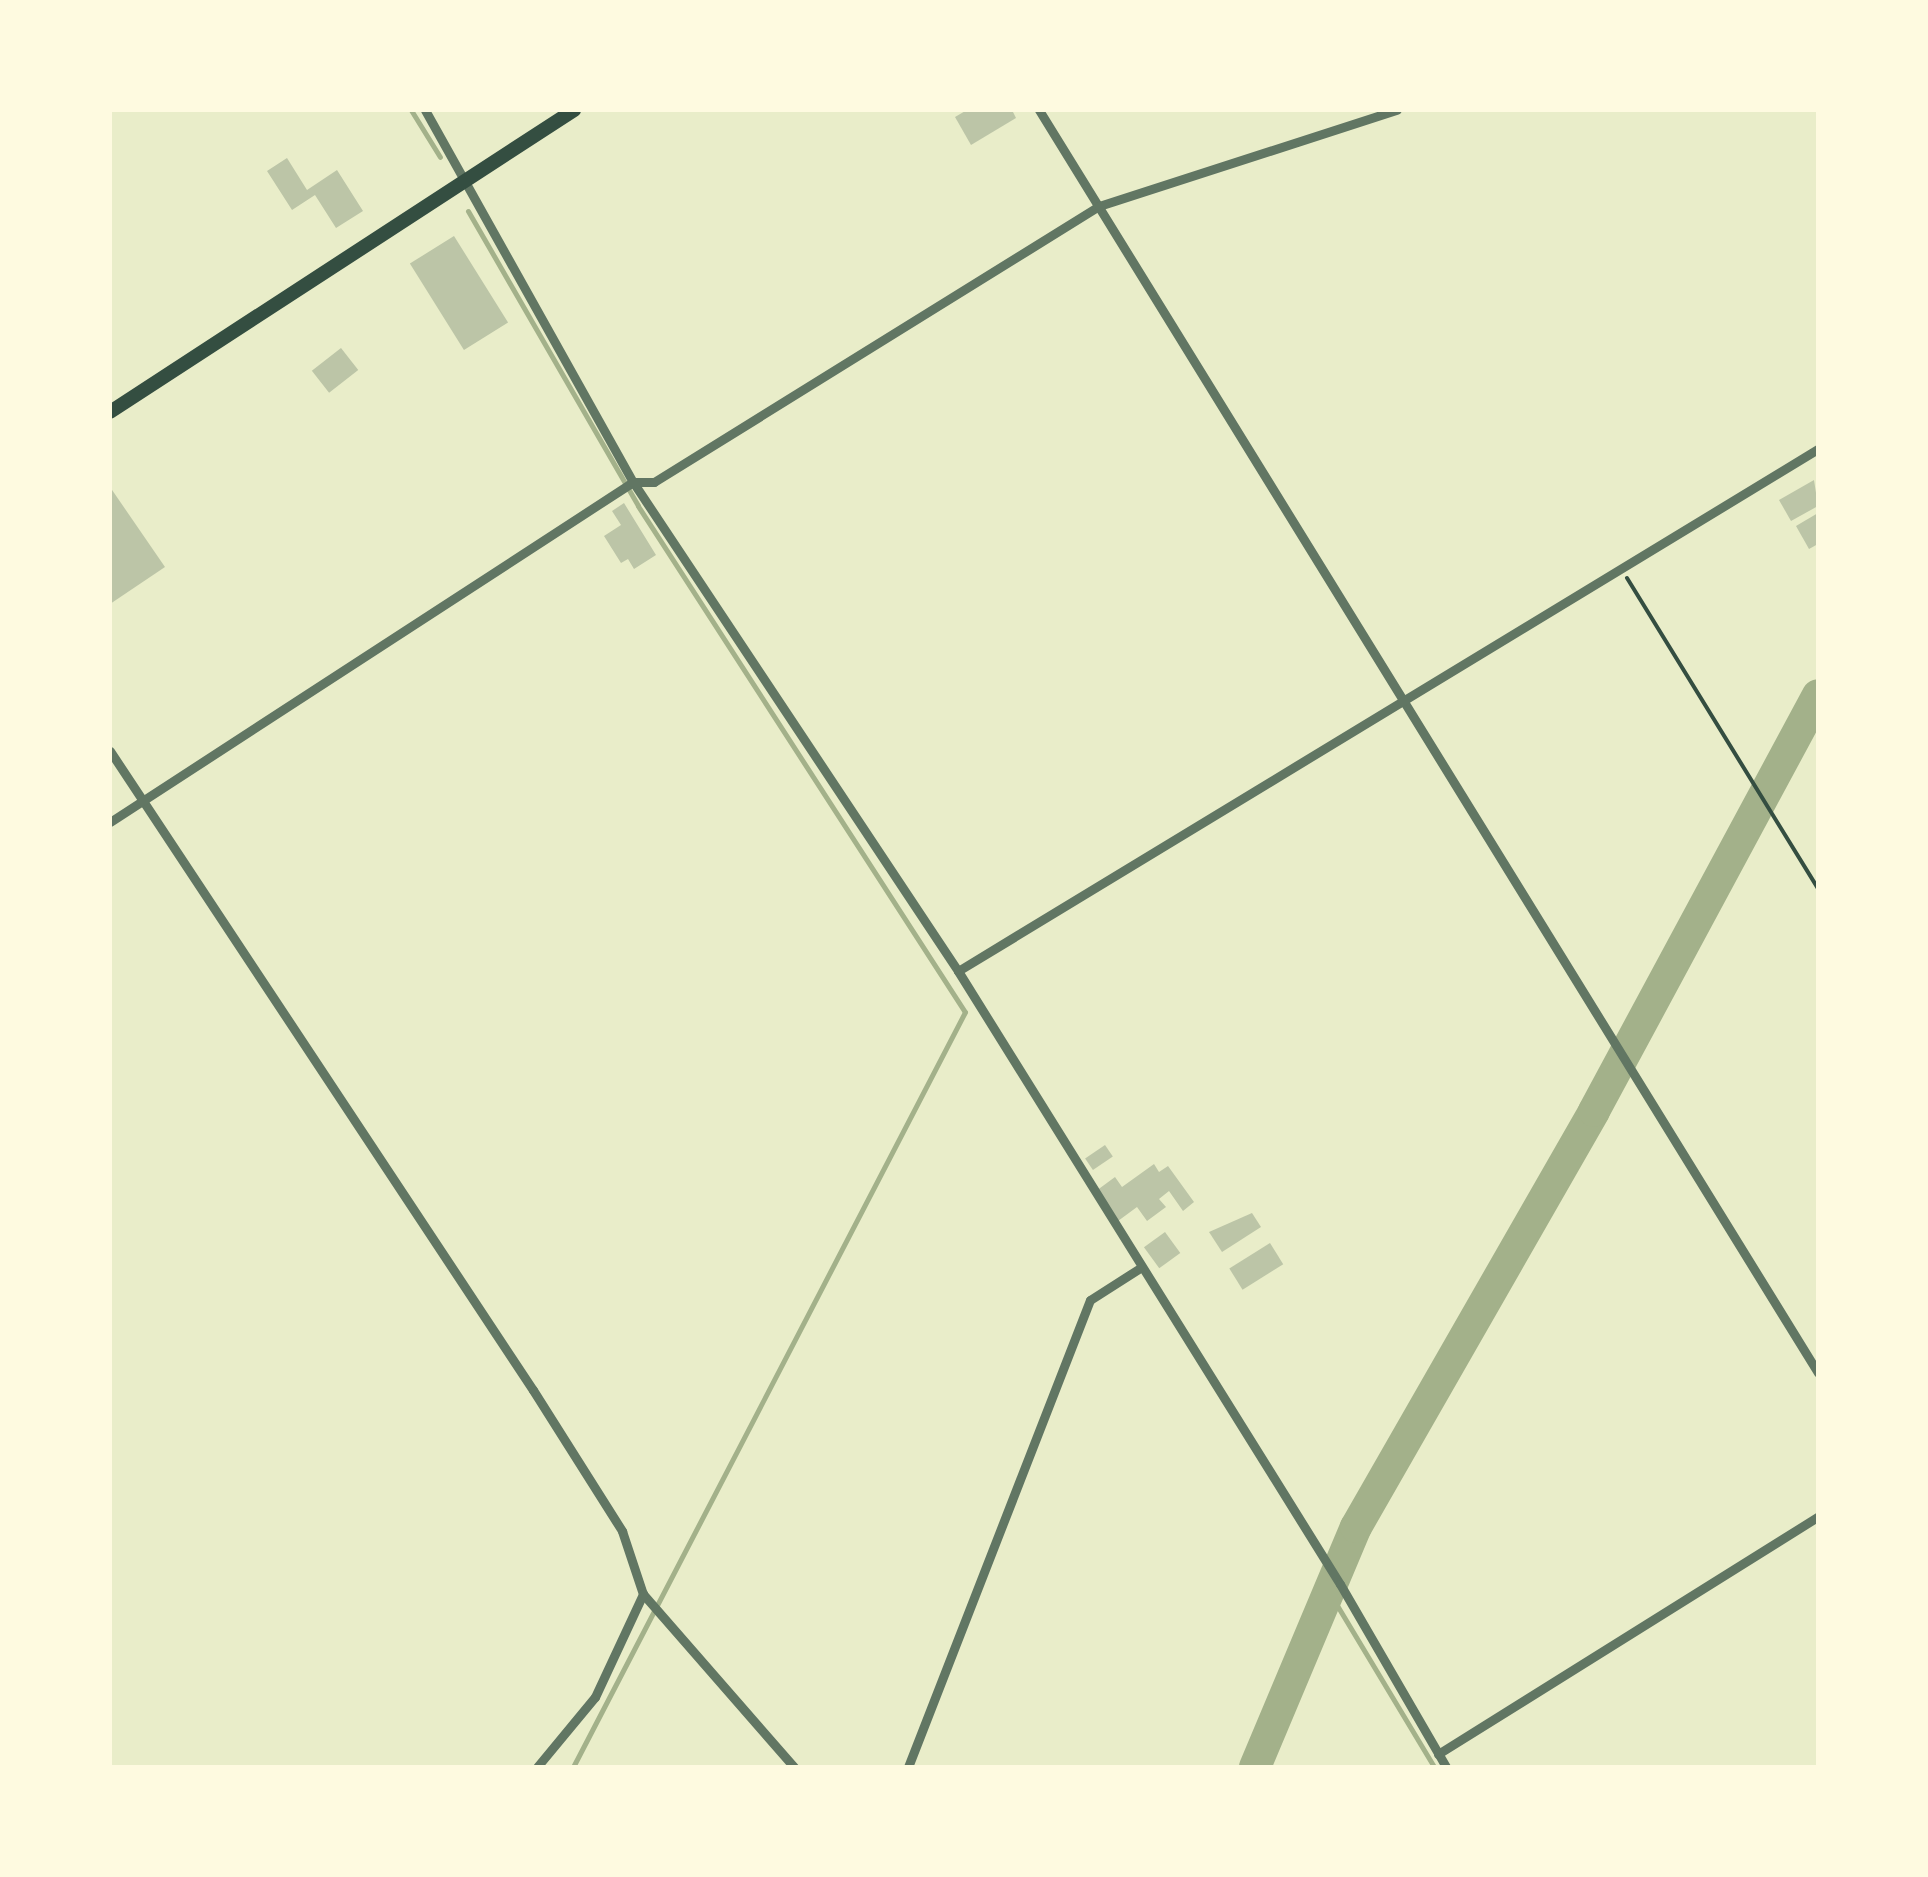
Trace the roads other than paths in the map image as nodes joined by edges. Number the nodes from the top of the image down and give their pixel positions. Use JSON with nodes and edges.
{"nodes":[{"id":1,"x":425,"y":110,"type":"edge"},
{"id":2,"x":574,"y":110,"type":"edge"},
{"id":3,"x":1039,"y":110,"type":"edge"},
{"id":4,"x":1397,"y":110,"type":"edge"},
{"id":5,"x":466,"y":179,"type":"junction"},
{"id":6,"x":1099,"y":206,"type":"junction"},
{"id":7,"x":110,"y":412,"type":"edge"},
{"id":8,"x":1818,"y":449,"type":"edge"},
{"id":9,"x":633,"y":482,"type":"junction"},
{"id":10,"x":1404,"y":703,"type":"junction"},
{"id":11,"x":110,"y":751,"type":"edge"},
{"id":12,"x":143,"y":800,"type":"junction"},
{"id":13,"x":110,"y":822,"type":"edge"},
{"id":14,"x":958,"y":971,"type":"junction"},
{"id":15,"x":1140,"y":1268,"type":"junction"},
{"id":16,"x":1818,"y":1373,"type":"edge"},
{"id":17,"x":1818,"y":1517,"type":"edge"},
{"id":18,"x":643,"y":1594,"type":"junction"},
{"id":19,"x":1438,"y":1754,"type":"junction"},
{"id":20,"x":537,"y":1767,"type":"edge"},
{"id":21,"x":794,"y":1767,"type":"edge"},
{"id":22,"x":908,"y":1767,"type":"edge"},
{"id":23,"x":1446,"y":1767,"type":"edge"}],
"edges":[{"from":1,"to":5,"type":"street"},
{"from":2,"to":5,"type":"main road"},
{"from":3,"to":6,"type":"street"},
{"from":4,"to":6,"type":"street"},
{"from":5,"to":7,"type":"main road"},
{"from":5,"to":9,"type":"street"},
{"from":6,"to":9,"type":"street"},
{"from":6,"to":10,"type":"street"},
{"from":8,"to":10,"type":"street"},
{"from":9,"to":12,"type":"street"},
{"from":9,"to":14,"type":"street"},
{"from":10,"to":14,"type":"street"},
{"from":10,"to":16,"type":"street"},
{"from":11,"to":12,"type":"street"},
{"from":12,"to":13,"type":"street"},
{"from":12,"to":18,"type":"street"},
{"from":14,"to":15,"type":"street"},
{"from":15,"to":19,"type":"street"},
{"from":15,"to":22,"type":"street"},
{"from":17,"to":19,"type":"street"},
{"from":18,"to":20,"type":"street"},
{"from":18,"to":21,"type":"street"},
{"from":19,"to":23,"type":"street"}]}
